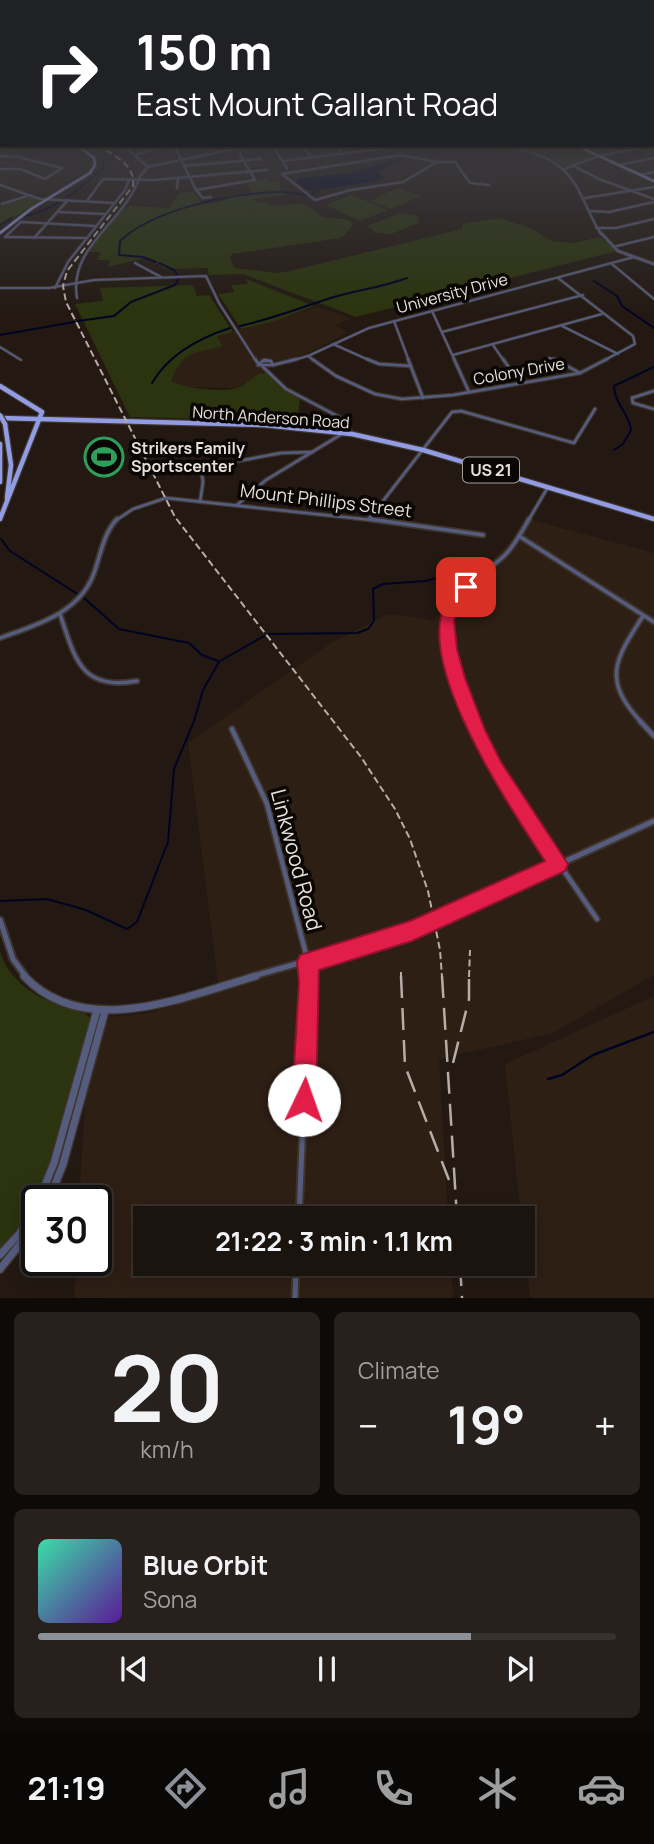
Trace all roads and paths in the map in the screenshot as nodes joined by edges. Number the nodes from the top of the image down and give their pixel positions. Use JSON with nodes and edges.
{"nodes":[{"id":1,"x":19,"y":193,"type":"edge"},
{"id":2,"x":60,"y":193,"type":"edge"},
{"id":3,"x":93,"y":193,"type":"edge"},
{"id":4,"x":122,"y":193,"type":"edge"},
{"id":5,"x":135,"y":193,"type":"edge"},
{"id":6,"x":198,"y":193,"type":"edge"},
{"id":7,"x":306,"y":193,"type":"edge"},
{"id":8,"x":342,"y":193,"type":"edge"},
{"id":9,"x":580,"y":193,"type":"edge"},
{"id":10,"x":624,"y":193,"type":"edge"},
{"id":11,"x":29,"y":196,"type":"junction"},
{"id":12,"x":211,"y":197,"type":"dead end"},
{"id":13,"x":584,"y":198,"type":"junction"},
{"id":14,"x":48,"y":199,"type":"junction"},
{"id":15,"x":65,"y":200,"type":"junction"},
{"id":16,"x":87,"y":201,"type":"junction"},
{"id":17,"x":654,"y":201,"type":"edge"},
{"id":18,"x":114,"y":203,"type":"junction"},
{"id":19,"x":2,"y":204,"type":"dead end"},
{"id":20,"x":56,"y":211,"type":"junction"},
{"id":21,"x":590,"y":211,"type":"junction"},
{"id":22,"x":105,"y":214,"type":"junction"},
{"id":23,"x":654,"y":219,"type":"edge"},
{"id":24,"x":45,"y":224,"type":"junction"},
{"id":25,"x":95,"y":226,"type":"junction"},
{"id":26,"x":596,"y":229,"type":"junction"},
{"id":27,"x":0,"y":233,"type":"edge"},
{"id":28,"x":34,"y":237,"type":"junction"},
{"id":29,"x":654,"y":237,"type":"edge"},
{"id":30,"x":87,"y":238,"type":"junction"},
{"id":31,"x":613,"y":247,"type":"junction"},
{"id":32,"x":634,"y":257,"type":"junction"},
{"id":33,"x":135,"y":263,"type":"dead end"},
{"id":34,"x":612,"y":264,"type":"junction"},
{"id":35,"x":654,"y":264,"type":"edge"},
{"id":36,"x":163,"y":278,"type":"junction"},
{"id":37,"x":558,"y":278,"type":"junction"},
{"id":38,"x":75,"y":283,"type":"junction"},
{"id":39,"x":0,"y":288,"type":"edge"},
{"id":40,"x":7,"y":288,"type":"junction"},
{"id":41,"x":55,"y":288,"type":"junction"},
{"id":42,"x":4,"y":294,"type":"dead end"},
{"id":43,"x":583,"y":295,"type":"junction"},
{"id":44,"x":77,"y":298,"type":"dead end"},
{"id":45,"x":654,"y":299,"type":"edge"},
{"id":46,"x":432,"y":311,"type":"junction"},
{"id":47,"x":603,"y":314,"type":"junction"},
{"id":48,"x":394,"y":321,"type":"junction"},
{"id":49,"x":560,"y":326,"type":"junction"},
{"id":50,"x":442,"y":332,"type":"junction"},
{"id":51,"x":333,"y":344,"type":"junction"},
{"id":52,"x":493,"y":345,"type":"junction"},
{"id":53,"x":0,"y":347,"type":"edge"},
{"id":54,"x":252,"y":352,"type":"junction"},
{"id":55,"x":453,"y":355,"type":"junction"},
{"id":56,"x":619,"y":355,"type":"junction"},
{"id":57,"x":307,"y":356,"type":"junction"},
{"id":58,"x":549,"y":358,"type":"dead end"},
{"id":59,"x":22,"y":360,"type":"dead end"},
{"id":60,"x":267,"y":360,"type":"junction"},
{"id":61,"x":258,"y":363,"type":"junction"},
{"id":62,"x":272,"y":363,"type":"junction"},
{"id":63,"x":411,"y":366,"type":"junction"},
{"id":64,"x":266,"y":368,"type":"junction"},
{"id":65,"x":580,"y":373,"type":"junction"},
{"id":66,"x":520,"y":384,"type":"junction"},
{"id":67,"x":0,"y":386,"type":"edge"},
{"id":68,"x":654,"y":391,"type":"edge"},
{"id":69,"x":469,"y":392,"type":"junction"},
{"id":70,"x":424,"y":398,"type":"junction"},
{"id":71,"x":41,"y":409,"type":"junction"},
{"id":72,"x":595,"y":409,"type":"dead end"},
{"id":73,"x":654,"y":410,"type":"edge"},
{"id":74,"x":0,"y":416,"type":"edge"},
{"id":75,"x":38,"y":418,"type":"junction"},
{"id":76,"x":61,"y":419,"type":"junction"},
{"id":77,"x":5,"y":424,"type":"joint"},
{"id":78,"x":37,"y":428,"type":"junction"},
{"id":79,"x":347,"y":433,"type":"junction"},
{"id":80,"x":0,"y":444,"type":"edge"},
{"id":81,"x":423,"y":450,"type":"junction"},
{"id":82,"x":314,"y":452,"type":"junction"},
{"id":83,"x":0,"y":482,"type":"edge"},
{"id":84,"x":548,"y":487,"type":"junction"},
{"id":85,"x":200,"y":502,"type":"junction"},
{"id":86,"x":237,"y":505,"type":"junction"},
{"id":87,"x":0,"y":518,"type":"edge"},
{"id":88,"x":369,"y":519,"type":"junction"},
{"id":89,"x":654,"y":519,"type":"edge"},
{"id":90,"x":482,"y":536,"type":"dead end"},
{"id":91,"x":519,"y":536,"type":"junction"},
{"id":92,"x":60,"y":614,"type":"junction"},
{"id":93,"x":643,"y":615,"type":"junction"},
{"id":94,"x":654,"y":622,"type":"edge"},
{"id":95,"x":0,"y":638,"type":"edge"},
{"id":96,"x":137,"y":681,"type":"dead end"},
{"id":97,"x":232,"y":729,"type":"dead end"},
{"id":98,"x":654,"y":736,"type":"edge"},
{"id":99,"x":654,"y":821,"type":"edge"},
{"id":100,"x":558,"y":864,"type":"junction"},
{"id":101,"x":597,"y":919,"type":"dead end"},
{"id":102,"x":0,"y":920,"type":"edge"},
{"id":103,"x":308,"y":962,"type":"junction"},
{"id":104,"x":101,"y":1010,"type":"junction"},
{"id":105,"x":45,"y":1185,"type":"edge"},
{"id":106,"x":55,"y":1185,"type":"edge"},
{"id":107,"x":300,"y":1206,"type":"edge"},
{"id":108,"x":21,"y":1231,"type":"edge"},
{"id":109,"x":21,"y":1243,"type":"edge"},
{"id":110,"x":0,"y":1255,"type":"edge"},
{"id":111,"x":0,"y":1269,"type":"edge"},
{"id":112,"x":296,"y":1276,"type":"edge"},
{"id":113,"x":295,"y":1298,"type":"edge"}],
"edges":[{"from":1,"to":11,"type":"street"},
{"from":2,"to":14,"type":"main road"},
{"from":3,"to":16,"type":"street"},
{"from":4,"to":18,"type":"street"},
{"from":5,"to":38,"type":"street"},
{"from":6,"to":12,"type":"street"},
{"from":7,"to":8,"type":"street"},
{"from":9,"to":13,"type":"street"},
{"from":10,"to":13,"type":"street"},
{"from":11,"to":14,"type":"street"},
{"from":11,"to":19,"type":"street"},
{"from":13,"to":21,"type":"street"},
{"from":14,"to":15,"type":"street"},
{"from":14,"to":27,"type":"main road"},
{"from":15,"to":16,"type":"street"},
{"from":15,"to":20,"type":"street"},
{"from":16,"to":18,"type":"street"},
{"from":17,"to":21,"type":"street"},
{"from":18,"to":22,"type":"street"},
{"from":20,"to":22,"type":"street"},
{"from":20,"to":24,"type":"street"},
{"from":21,"to":26,"type":"street"},
{"from":22,"to":25,"type":"street"},
{"from":23,"to":26,"type":"street"},
{"from":24,"to":25,"type":"street"},
{"from":24,"to":28,"type":"street"},
{"from":24,"to":28,"type":"street"},
{"from":25,"to":30,"type":"street"},
{"from":26,"to":31,"type":"street"},
{"from":28,"to":30,"type":"street"},
{"from":29,"to":31,"type":"street"},
{"from":30,"to":41,"type":"street"},
{"from":31,"to":32,"type":"street"},
{"from":32,"to":34,"type":"street","name":"University Drive"},
{"from":32,"to":35,"type":"street"},
{"from":33,"to":36,"type":"street"},
{"from":34,"to":37,"type":"street","name":"University Drive"},
{"from":34,"to":45,"type":"street"},
{"from":36,"to":38,"type":"street"},
{"from":36,"to":54,"type":"street"},
{"from":37,"to":43,"type":"street"},
{"from":37,"to":46,"type":"street","name":"University Drive"},
{"from":38,"to":41,"type":"street"},
{"from":38,"to":44,"type":"street"},
{"from":39,"to":40,"type":"street"},
{"from":40,"to":41,"type":"street"},
{"from":40,"to":42,"type":"street"},
{"from":43,"to":47,"type":"street"},
{"from":43,"to":50,"type":"street"},
{"from":46,"to":48,"type":"street","name":"University Drive"},
{"from":46,"to":50,"type":"street"},
{"from":47,"to":49,"type":"street"},
{"from":47,"to":56,"type":"street"},
{"from":48,"to":51,"type":"street","name":"University Drive"},
{"from":48,"to":63,"type":"street"},
{"from":49,"to":52,"type":"street"},
{"from":49,"to":56,"type":"street"},
{"from":50,"to":55,"type":"street"},
{"from":51,"to":57,"type":"street","name":"University Drive"},
{"from":51,"to":63,"type":"street"},
{"from":52,"to":55,"type":"street"},
{"from":52,"to":66,"type":"street"},
{"from":53,"to":59,"type":"street"},
{"from":54,"to":60,"type":"street"},
{"from":54,"to":61,"type":"street"},
{"from":55,"to":69,"type":"street"},
{"from":56,"to":65,"type":"street","name":"Colony Drive"},
{"from":57,"to":62,"type":"street","name":"University Drive"},
{"from":57,"to":70,"type":"street","name":"Colony Drive"},
{"from":58,"to":65,"type":"street"},
{"from":60,"to":61,"type":"street"},
{"from":60,"to":62,"type":"street"},
{"from":61,"to":64,"type":"street"},
{"from":62,"to":64,"type":"street","name":"University Drive"},
{"from":63,"to":70,"type":"street"},
{"from":64,"to":79,"type":"street"},
{"from":65,"to":66,"type":"street","name":"Colony Drive"},
{"from":66,"to":69,"type":"street","name":"Colony Drive"},
{"from":67,"to":71,"type":"main road"},
{"from":68,"to":73,"type":"street"},
{"from":69,"to":70,"type":"street","name":"Colony Drive"},
{"from":71,"to":75,"type":"main road"},
{"from":71,"to":76,"type":"main road"},
{"from":72,"to":81,"type":"street"},
{"from":74,"to":75,"type":"main road","name":"North Anderson Road","number":"US 21"},
{"from":74,"to":77,"type":"main road","bridge":true},
{"from":75,"to":76,"type":"main road","name":"North Anderson Road","number":"US 21"},
{"from":75,"to":78,"type":"main road"},
{"from":76,"to":78,"type":"main road"},
{"from":76,"to":79,"type":"main road","name":"North Anderson Road","number":"US 21"},
{"from":77,"to":87,"type":"main road"},
{"from":78,"to":87,"type":"main road"},
{"from":79,"to":81,"type":"main road","name":"North Anderson Road","number":"US 21"},
{"from":79,"to":82,"type":"street"},
{"from":80,"to":83,"type":"main road"},
{"from":81,"to":84,"type":"main road","name":"North Anderson Road","number":"US 21"},
{"from":81,"to":88,"type":"street"},
{"from":82,"to":85,"type":"street"},
{"from":82,"to":86,"type":"street"},
{"from":84,"to":89,"type":"main road","name":"North Anderson Road","number":"US 21"},
{"from":84,"to":91,"type":"street"},
{"from":85,"to":86,"type":"street","name":"Mount Phillips Street"},
{"from":85,"to":92,"type":"street","name":"Mount Phillips Street"},
{"from":86,"to":88,"type":"street","name":"Mount Phillips Street"},
{"from":88,"to":90,"type":"street","name":"Mount Phillips Street"},
{"from":91,"to":93,"type":"street"},
{"from":91,"to":100,"type":"street"},
{"from":92,"to":95,"type":"street"},
{"from":92,"to":96,"type":"street"},
{"from":93,"to":94,"type":"street"},
{"from":93,"to":98,"type":"street"},
{"from":97,"to":103,"type":"street","name":"Linkwood Road"},
{"from":99,"to":100,"type":"street"},
{"from":100,"to":101,"type":"street"},
{"from":100,"to":103,"type":"street"},
{"from":102,"to":104,"type":"street"},
{"from":103,"to":104,"type":"street"},
{"from":103,"to":107,"type":"street","name":"Linkwood Road"},
{"from":104,"to":105,"type":"street"},
{"from":104,"to":106,"type":"street"},
{"from":108,"to":110,"type":"street"},
{"from":109,"to":111,"type":"street"},
{"from":112,"to":113,"type":"street"}]}
